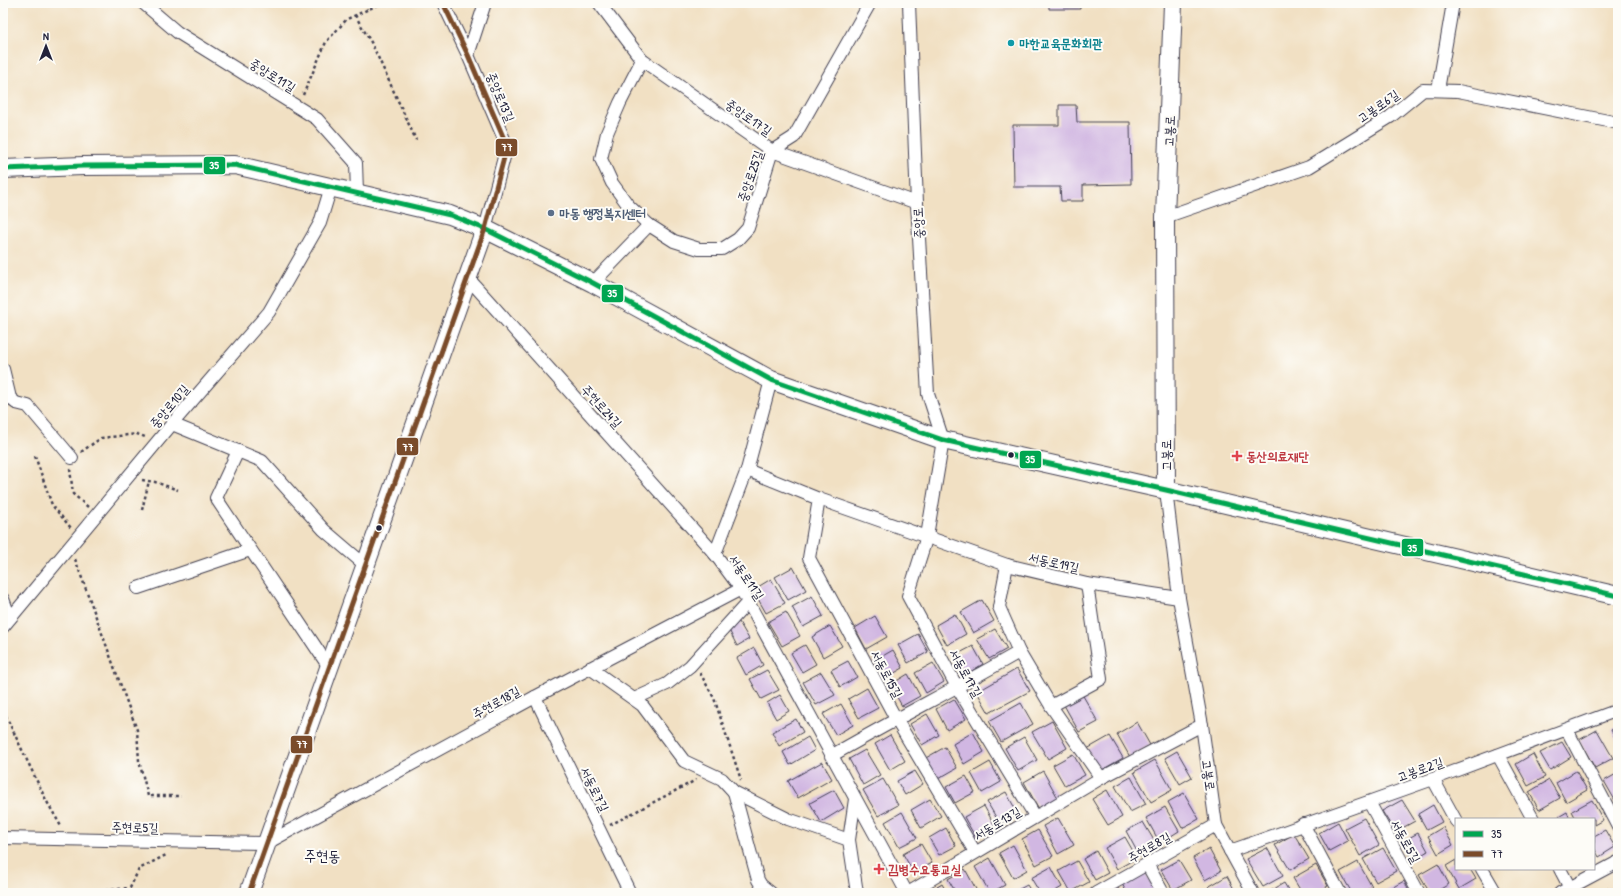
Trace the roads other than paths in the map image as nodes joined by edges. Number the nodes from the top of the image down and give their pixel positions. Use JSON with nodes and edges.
{"nodes":[{"id":1,"x":143,"y":3,"type":"edge"},
{"id":2,"x":443,"y":3,"type":"edge"},
{"id":3,"x":485,"y":3,"type":"edge"},
{"id":4,"x":599,"y":3,"type":"edge"},
{"id":5,"x":870,"y":3,"type":"edge"},
{"id":6,"x":909,"y":3,"type":"edge"},
{"id":7,"x":1173,"y":3,"type":"edge"},
{"id":8,"x":1453,"y":3,"type":"edge"},
{"id":9,"x":468,"y":55,"type":"junction"},
{"id":10,"x":642,"y":60,"type":"junction"},
{"id":11,"x":1438,"y":90,"type":"junction"},
{"id":12,"x":1618,"y":123,"type":"edge"},
{"id":13,"x":772,"y":151,"type":"junction"},
{"id":14,"x":3,"y":169,"type":"edge"},
{"id":15,"x":331,"y":187,"type":"junction"},
{"id":16,"x":357,"y":192,"type":"junction"},
{"id":17,"x":917,"y":203,"type":"junction"},
{"id":18,"x":1165,"y":217,"type":"junction"},
{"id":19,"x":649,"y":225,"type":"junction"},
{"id":20,"x":484,"y":229,"type":"junction"},
{"id":21,"x":467,"y":277,"type":"junction"},
{"id":22,"x":594,"y":283,"type":"junction"},
{"id":23,"x":3,"y":369,"type":"edge"},
{"id":24,"x":772,"y":380,"type":"junction"},
{"id":25,"x":7,"y":399,"type":"edge"},
{"id":26,"x":172,"y":424,"type":"junction"},
{"id":27,"x":943,"y":440,"type":"junction"},
{"id":28,"x":238,"y":451,"type":"junction"},
{"id":29,"x":72,"y":458,"type":"road end"},
{"id":30,"x":747,"y":470,"type":"junction"},
{"id":31,"x":1166,"y":490,"type":"junction"},
{"id":32,"x":819,"y":499,"type":"junction"},
{"id":33,"x":927,"y":536,"type":"junction"},
{"id":34,"x":250,"y":550,"type":"junction"},
{"id":35,"x":715,"y":554,"type":"junction"},
{"id":36,"x":365,"y":565,"type":"junction"},
{"id":37,"x":1007,"y":565,"type":"junction"},
{"id":38,"x":1087,"y":584,"type":"junction"},
{"id":39,"x":138,"y":588,"type":"dead end"},
{"id":40,"x":741,"y":589,"type":"junction"},
{"id":41,"x":1618,"y":596,"type":"edge"},
{"id":42,"x":1180,"y":598,"type":"junction"},
{"id":43,"x":3,"y":599,"type":"edge"},
{"id":44,"x":748,"y":602,"type":"junction"},
{"id":45,"x":7,"y":623,"type":"edge"},
{"id":46,"x":1019,"y":652,"type":"junction"},
{"id":47,"x":329,"y":667,"type":"junction"},
{"id":48,"x":590,"y":668,"type":"junction"},
{"id":49,"x":958,"y":687,"type":"junction"},
{"id":50,"x":535,"y":697,"type":"junction"},
{"id":51,"x":634,"y":699,"type":"junction"},
{"id":52,"x":1051,"y":706,"type":"junction"},
{"id":53,"x":1618,"y":710,"type":"edge"},
{"id":54,"x":896,"y":719,"type":"junction"},
{"id":55,"x":1202,"y":725,"type":"junction"},
{"id":56,"x":1566,"y":730,"type":"junction"},
{"id":57,"x":1498,"y":755,"type":"junction"},
{"id":58,"x":831,"y":756,"type":"junction"},
{"id":59,"x":1101,"y":778,"type":"junction"},
{"id":60,"x":1433,"y":779,"type":"junction"},
{"id":61,"x":734,"y":792,"type":"junction"},
{"id":62,"x":855,"y":799,"type":"junction"},
{"id":63,"x":1369,"y":802,"type":"junction"},
{"id":64,"x":1035,"y":816,"type":"junction"},
{"id":65,"x":1532,"y":818,"type":"edge"},
{"id":66,"x":1455,"y":819,"type":"edge"},
{"id":67,"x":1303,"y":824,"type":"junction"},
{"id":68,"x":1216,"y":825,"type":"junction"},
{"id":69,"x":1618,"y":827,"type":"edge"},
{"id":70,"x":3,"y":838,"type":"edge"},
{"id":71,"x":849,"y":840,"type":"junction"},
{"id":72,"x":267,"y":843,"type":"junction"},
{"id":73,"x":1230,"y":850,"type":"junction"},
{"id":74,"x":975,"y":852,"type":"junction"},
{"id":75,"x":1618,"y":862,"type":"edge"},
{"id":76,"x":1147,"y":864,"type":"junction"},
{"id":77,"x":1483,"y":870,"type":"edge"},
{"id":78,"x":1560,"y":870,"type":"edge"},
{"id":79,"x":1565,"y":890,"type":"edge"},
{"id":80,"x":249,"y":893,"type":"edge"},
{"id":81,"x":630,"y":893,"type":"edge"},
{"id":82,"x":771,"y":893,"type":"edge"},
{"id":83,"x":856,"y":893,"type":"edge"},
{"id":84,"x":908,"y":893,"type":"edge"},
{"id":85,"x":1096,"y":893,"type":"edge"},
{"id":86,"x":1163,"y":893,"type":"edge"},
{"id":87,"x":1253,"y":893,"type":"edge"},
{"id":88,"x":1340,"y":893,"type":"edge"},
{"id":89,"x":1419,"y":893,"type":"edge"},
{"id":90,"x":1496,"y":893,"type":"edge"}],
"edges":[{"from":1,"to":16,"type":"street","name":"중앙로11길"},
{"from":2,"to":9,"type":"street","name":"중앙로13길"},
{"from":3,"to":9,"type":"street"},
{"from":4,"to":10,"type":"street","name":"중앙로17길"},
{"from":5,"to":13,"type":"street","name":"중앙로25길"},
{"from":6,"to":17,"type":"street","name":"중앙로"},
{"from":7,"to":18,"type":"street","name":"고봉로"},
{"from":8,"to":11,"type":"street"},
{"from":9,"to":20,"type":"street","name":"중앙로13길"},
{"from":10,"to":13,"type":"street","name":"중앙로17길"},
{"from":10,"to":19,"type":"street","name":"중앙로25길"},
{"from":11,"to":12,"type":"street","name":"고봉로6길"},
{"from":11,"to":18,"type":"street","name":"고봉로6길"},
{"from":13,"to":17,"type":"street","name":"중앙로17길"},
{"from":13,"to":19,"type":"street","name":"중앙로25길"},
{"from":14,"to":15,"type":"street"},
{"from":15,"to":16,"type":"street"},
{"from":15,"to":26,"type":"street","name":"중앙로10길"},
{"from":16,"to":20,"type":"street"},
{"from":17,"to":27,"type":"street","name":"중앙로"},
{"from":18,"to":31,"type":"street","name":"고봉로"},
{"from":19,"to":22,"type":"street"},
{"from":20,"to":21,"type":"street"},
{"from":20,"to":22,"type":"street"},
{"from":21,"to":35,"type":"street","name":"주현로24길"},
{"from":21,"to":36,"type":"street"},
{"from":22,"to":24,"type":"street"},
{"from":23,"to":25,"type":"street"},
{"from":24,"to":27,"type":"street"},
{"from":24,"to":30,"type":"street","name":"서동로11길"},
{"from":25,"to":29,"type":"street"},
{"from":26,"to":28,"type":"street"},
{"from":26,"to":45,"type":"street","name":"중앙로10길"},
{"from":27,"to":31,"type":"street"},
{"from":27,"to":33,"type":"street"},
{"from":28,"to":34,"type":"street"},
{"from":28,"to":36,"type":"street"},
{"from":30,"to":32,"type":"street","name":"서동로19길"},
{"from":30,"to":35,"type":"street","name":"서동로11길"},
{"from":31,"to":41,"type":"street"},
{"from":31,"to":42,"type":"street","name":"고봉로"},
{"from":32,"to":33,"type":"street","name":"서동로19길"},
{"from":32,"to":54,"type":"street","name":"서동로15길"},
{"from":33,"to":37,"type":"street","name":"서동로19길"},
{"from":33,"to":49,"type":"street","name":"서동로17길"},
{"from":34,"to":39,"type":"street"},
{"from":34,"to":47,"type":"street"},
{"from":35,"to":40,"type":"street","name":"서동로11길"},
{"from":36,"to":47,"type":"street"},
{"from":37,"to":38,"type":"street","name":"서동로19길"},
{"from":37,"to":46,"type":"street"},
{"from":38,"to":42,"type":"street","name":"서동로19길"},
{"from":38,"to":52,"type":"street"},
{"from":40,"to":44,"type":"street","name":"서동로11길"},
{"from":40,"to":48,"type":"street","name":"주현로18길"},
{"from":42,"to":55,"type":"street","name":"고봉로"},
{"from":43,"to":45,"type":"street"},
{"from":44,"to":51,"type":"street"},
{"from":44,"to":58,"type":"street","name":"서동로11길"},
{"from":46,"to":49,"type":"street"},
{"from":46,"to":52,"type":"street"},
{"from":47,"to":72,"type":"street"},
{"from":48,"to":50,"type":"street","name":"주현로18길"},
{"from":48,"to":51,"type":"street"},
{"from":49,"to":54,"type":"street"},
{"from":49,"to":64,"type":"street","name":"서동로17길"},
{"from":50,"to":72,"type":"street","name":"주현로18길"},
{"from":50,"to":81,"type":"street","name":"서동로7길"},
{"from":51,"to":61,"type":"street"},
{"from":52,"to":59,"type":"street"},
{"from":53,"to":56,"type":"street","name":"고봉로2길"},
{"from":54,"to":58,"type":"street"},
{"from":54,"to":74,"type":"street","name":"서동로15길"},
{"from":55,"to":59,"type":"street","name":"서동로13길"},
{"from":55,"to":68,"type":"street","name":"고봉로"},
{"from":56,"to":57,"type":"street","name":"고봉로2길"},
{"from":56,"to":69,"type":"street"},
{"from":57,"to":60,"type":"street","name":"고봉로2길"},
{"from":57,"to":65,"type":"street"},
{"from":58,"to":62,"type":"street","name":"서동로11길"},
{"from":59,"to":64,"type":"street","name":"서동로13길"},
{"from":60,"to":63,"type":"street","name":"고봉로2길"},
{"from":60,"to":66,"type":"street"},
{"from":61,"to":71,"type":"street"},
{"from":61,"to":82,"type":"street"},
{"from":62,"to":71,"type":"street"},
{"from":62,"to":84,"type":"street","name":"서동로11길"},
{"from":63,"to":67,"type":"street","name":"고봉로2길"},
{"from":63,"to":89,"type":"street","name":"서동로5길"},
{"from":64,"to":74,"type":"street","name":"서동로13길"},
{"from":67,"to":73,"type":"street","name":"고봉로2길"},
{"from":67,"to":88,"type":"street"},
{"from":68,"to":73,"type":"street","name":"고봉로"},
{"from":68,"to":76,"type":"street","name":"주현로8길"},
{"from":70,"to":72,"type":"street","name":"주현로5길"},
{"from":71,"to":83,"type":"street"},
{"from":72,"to":80,"type":"street"},
{"from":73,"to":87,"type":"street","name":"고봉로"},
{"from":74,"to":84,"type":"street","name":"서동로13길"},
{"from":75,"to":79,"type":"street"},
{"from":76,"to":85,"type":"street","name":"주현로8길"},
{"from":76,"to":86,"type":"street"},
{"from":77,"to":90,"type":"street"},
{"from":78,"to":79,"type":"street"}]}
